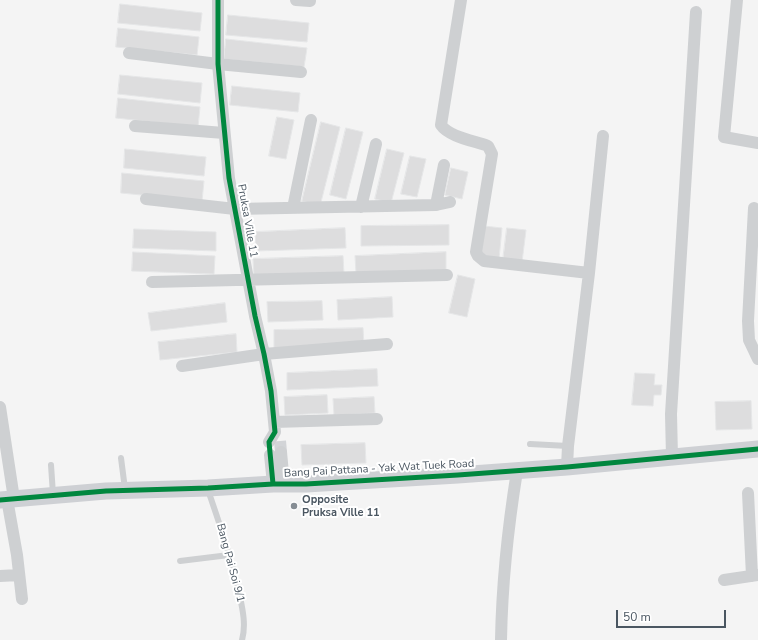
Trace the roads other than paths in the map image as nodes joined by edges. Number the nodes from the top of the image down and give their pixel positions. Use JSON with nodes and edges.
{"nodes":[{"id":1,"x":218,"y":0,"type":"edge"},
{"id":2,"x":296,"y":0,"type":"edge"},
{"id":3,"x":461,"y":0,"type":"edge"},
{"id":4,"x":736,"y":0,"type":"edge"},
{"id":5,"x":310,"y":2,"type":"dead end"},
{"id":6,"x":696,"y":12,"type":"dead end"},
{"id":7,"x":129,"y":53,"type":"dead end"},
{"id":8,"x":218,"y":64,"type":"junction"},
{"id":9,"x":301,"y":72,"type":"dead end"},
{"id":10,"x":311,"y":120,"type":"dead end"},
{"id":11,"x":134,"y":126,"type":"dead end"},
{"id":12,"x":224,"y":133,"type":"junction"},
{"id":13,"x":603,"y":136,"type":"dead end"},
{"id":14,"x":376,"y":144,"type":"dead end"},
{"id":15,"x":758,"y":144,"type":"edge"},
{"id":16,"x":444,"y":165,"type":"dead end"},
{"id":17,"x":146,"y":199,"type":"dead end"},
{"id":18,"x":450,"y":202,"type":"dead end"},
{"id":19,"x":436,"y":205,"type":"junction"},
{"id":20,"x":361,"y":207,"type":"junction"},
{"id":21,"x":293,"y":208,"type":"junction"},
{"id":22,"x":754,"y":208,"type":"dead end"},
{"id":23,"x":235,"y":209,"type":"junction"},
{"id":24,"x":589,"y":273,"type":"junction"},
{"id":25,"x":447,"y":275,"type":"dead end"},
{"id":26,"x":248,"y":280,"type":"junction"},
{"id":27,"x":152,"y":282,"type":"dead end"},
{"id":28,"x":387,"y":344,"type":"dead end"},
{"id":29,"x":264,"y":354,"type":"junction"},
{"id":30,"x":758,"y":359,"type":"edge"},
{"id":31,"x":182,"y":366,"type":"dead end"},
{"id":32,"x":0,"y":407,"type":"edge"},
{"id":33,"x":377,"y":419,"type":"dead end"},
{"id":34,"x":275,"y":441,"type":"junction"},
{"id":35,"x":530,"y":444,"type":"dead end"},
{"id":36,"x":568,"y":446,"type":"junction"},
{"id":37,"x":758,"y":449,"type":"edge"},
{"id":38,"x":672,"y":457,"type":"junction"},
{"id":39,"x":121,"y":458,"type":"dead end"},
{"id":40,"x":51,"y":465,"type":"dead end"},
{"id":41,"x":567,"y":467,"type":"junction"},
{"id":42,"x":517,"y":471,"type":"junction"},
{"id":43,"x":278,"y":484,"type":"junction"},
{"id":44,"x":208,"y":488,"type":"junction"},
{"id":45,"x":125,"y":490,"type":"junction"},
{"id":46,"x":748,"y":492,"type":"dead end"},
{"id":47,"x":54,"y":495,"type":"junction"},
{"id":48,"x":7,"y":499,"type":"edge"},
{"id":49,"x":229,"y":555,"type":"junction"},
{"id":50,"x":180,"y":561,"type":"dead end"},
{"id":51,"x":19,"y":575,"type":"junction"},
{"id":52,"x":0,"y":576,"type":"edge"},
{"id":53,"x":755,"y":576,"type":"edge"},
{"id":54,"x":724,"y":580,"type":"dead end"},
{"id":55,"x":22,"y":599,"type":"dead end"},
{"id":56,"x":242,"y":640,"type":"edge"},
{"id":57,"x":500,"y":640,"type":"edge"}],
"edges":[{"from":1,"to":8,"type":"street","name":"Pruksa Ville 11"},
{"from":2,"to":5,"type":"street"},
{"from":3,"to":24,"type":"street"},
{"from":4,"to":15,"type":"street"},
{"from":6,"to":38,"type":"street"},
{"from":7,"to":8,"type":"street"},
{"from":8,"to":9,"type":"street"},
{"from":8,"to":12,"type":"street","name":"Pruksa Ville 11"},
{"from":10,"to":21,"type":"street"},
{"from":11,"to":12,"type":"street"},
{"from":12,"to":23,"type":"street","name":"Pruksa Ville 11"},
{"from":13,"to":24,"type":"street"},
{"from":14,"to":20,"type":"street"},
{"from":16,"to":19,"type":"street"},
{"from":17,"to":23,"type":"street"},
{"from":18,"to":19,"type":"street"},
{"from":19,"to":20,"type":"street"},
{"from":20,"to":21,"type":"street"},
{"from":21,"to":23,"type":"street"},
{"from":22,"to":30,"type":"street"},
{"from":23,"to":26,"type":"street","name":"Pruksa Ville 11"},
{"from":24,"to":36,"type":"street"},
{"from":25,"to":26,"type":"street"},
{"from":26,"to":27,"type":"street"},
{"from":26,"to":29,"type":"street","name":"Pruksa Ville 11"},
{"from":28,"to":29,"type":"street"},
{"from":29,"to":31,"type":"street"},
{"from":29,"to":34,"type":"street","name":"Pruksa Ville 11"},
{"from":32,"to":48,"type":"street"},
{"from":33,"to":34,"type":"street"},
{"from":34,"to":43,"type":"street","name":"Pruksa Ville 11"},
{"from":35,"to":36,"type":"lane"},
{"from":36,"to":41,"type":"street"},
{"from":37,"to":38,"type":"street","name":"Bang Pai Pattana - Yak Wat Tuek Road"},
{"from":38,"to":41,"type":"street","name":"Bang Pai Pattana - Yak Wat Tuek Road"},
{"from":39,"to":45,"type":"lane"},
{"from":40,"to":47,"type":"lane"},
{"from":41,"to":42,"type":"street","name":"Bang Pai Pattana - Yak Wat Tuek Road"},
{"from":42,"to":43,"type":"street","name":"Bang Pai Pattana - Yak Wat Tuek Road"},
{"from":42,"to":57,"type":"street"},
{"from":43,"to":44,"type":"street","name":"Bang Pai Pattana - Yak Wat Tuek Road"},
{"from":44,"to":45,"type":"street","name":"Bang Pai Pattana - Yak Wat Tuek Road"},
{"from":44,"to":49,"type":"lane","name":"Bang Pai Soi 9/1"},
{"from":45,"to":47,"type":"street","name":"Bang Pai Pattana - Yak Wat Tuek Road"},
{"from":46,"to":53,"type":"street"},
{"from":47,"to":48,"type":"street","name":"Bang Pai Pattana - Yak Wat Tuek Road"},
{"from":48,"to":51,"type":"street"},
{"from":49,"to":50,"type":"lane"},
{"from":49,"to":56,"type":"lane","name":"Bang Pai Soi 9/1"},
{"from":51,"to":52,"type":"street"},
{"from":51,"to":55,"type":"street"},
{"from":53,"to":54,"type":"street"}]}
